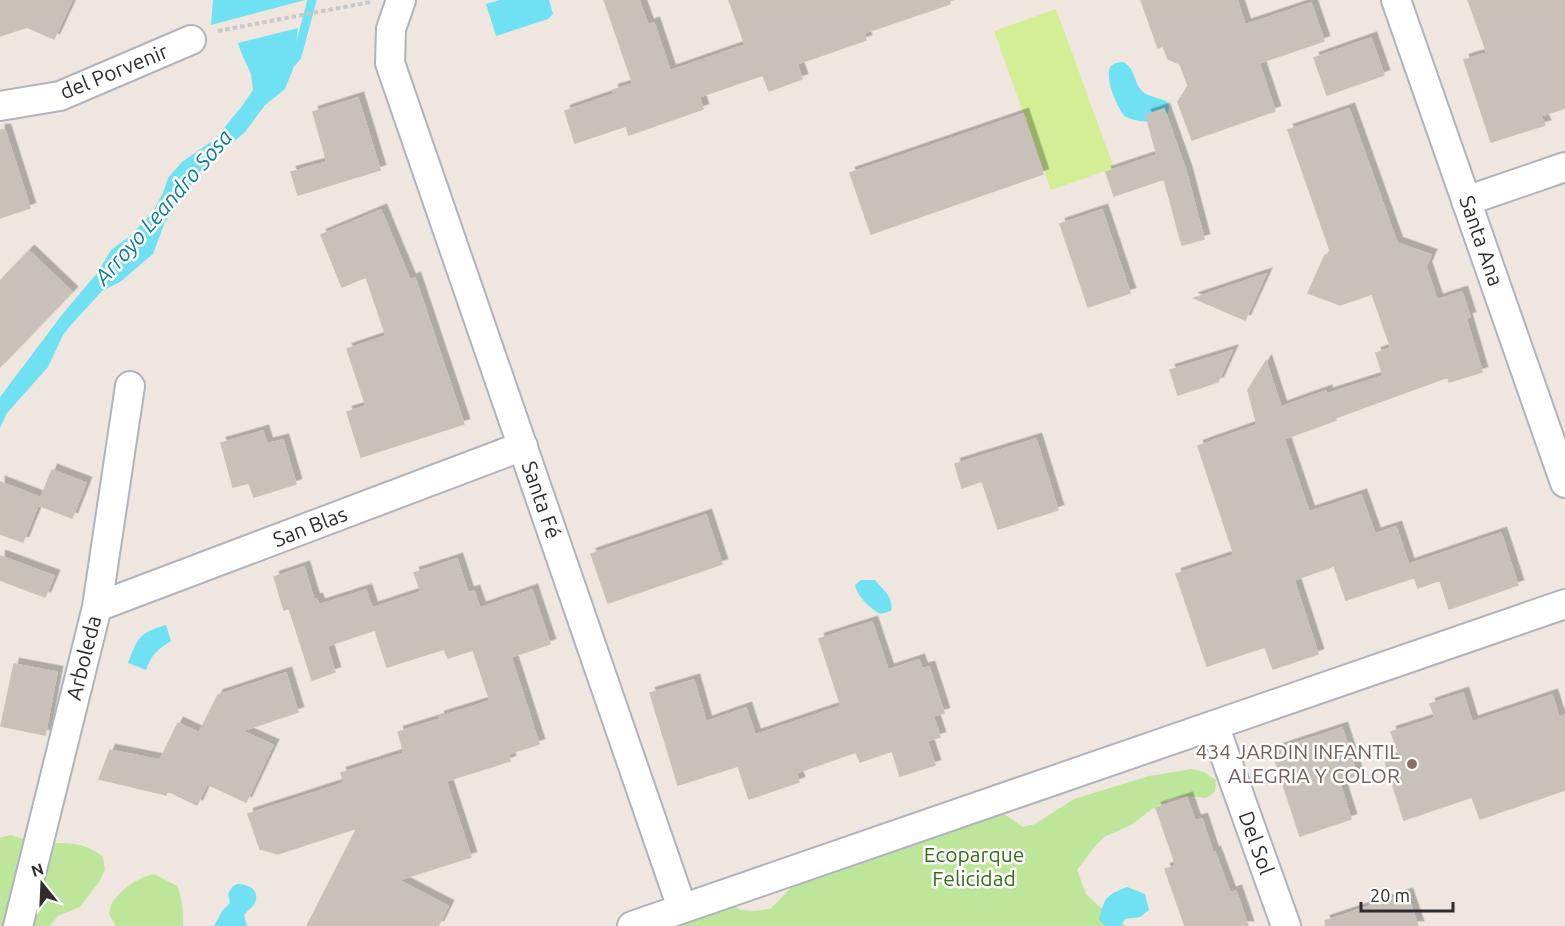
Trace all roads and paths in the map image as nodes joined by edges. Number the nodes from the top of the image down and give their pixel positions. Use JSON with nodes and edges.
{"nodes":[{"id":1,"x":401,"y":0,"type":"edge"},
{"id":2,"x":1396,"y":0,"type":"edge"},
{"id":3,"x":366,"y":4,"type":"dead end"},
{"id":4,"x":226,"y":29,"type":"dead end"},
{"id":5,"x":191,"y":40,"type":"dead end"},
{"id":6,"x":0,"y":106,"type":"edge"},
{"id":7,"x":1565,"y":167,"type":"edge"},
{"id":8,"x":1466,"y":201,"type":"junction"},
{"id":9,"x":130,"y":386,"type":"dead end"},
{"id":10,"x":523,"y":446,"type":"junction"},
{"id":11,"x":1565,"y":483,"type":"edge"},
{"id":12,"x":1565,"y":604,"type":"edge"},
{"id":13,"x":97,"y":607,"type":"junction"},
{"id":14,"x":1214,"y":725,"type":"junction"},
{"id":15,"x":682,"y":908,"type":"junction"},
{"id":16,"x":18,"y":926,"type":"edge"},
{"id":17,"x":632,"y":926,"type":"edge"},
{"id":18,"x":1286,"y":926,"type":"edge"}],
"edges":[{"from":1,"to":10,"type":"street","name":"Santa Fé"},
{"from":2,"to":8,"type":"street","name":"Santa Ana"},
{"from":3,"to":4,"type":"path"},
{"from":5,"to":6,"type":"street","name":"del Porvenir"},
{"from":7,"to":8,"type":"street"},
{"from":8,"to":11,"type":"street","name":"Santa Ana"},
{"from":9,"to":13,"type":"street","name":"Arboleda"},
{"from":10,"to":13,"type":"street","name":"San Blas"},
{"from":10,"to":15,"type":"street","name":"Santa Fé"},
{"from":12,"to":14,"type":"street"},
{"from":13,"to":16,"type":"street","name":"Arboleda"},
{"from":14,"to":15,"type":"street"},
{"from":14,"to":18,"type":"street","name":"Del Sol"},
{"from":15,"to":17,"type":"street"}]}
